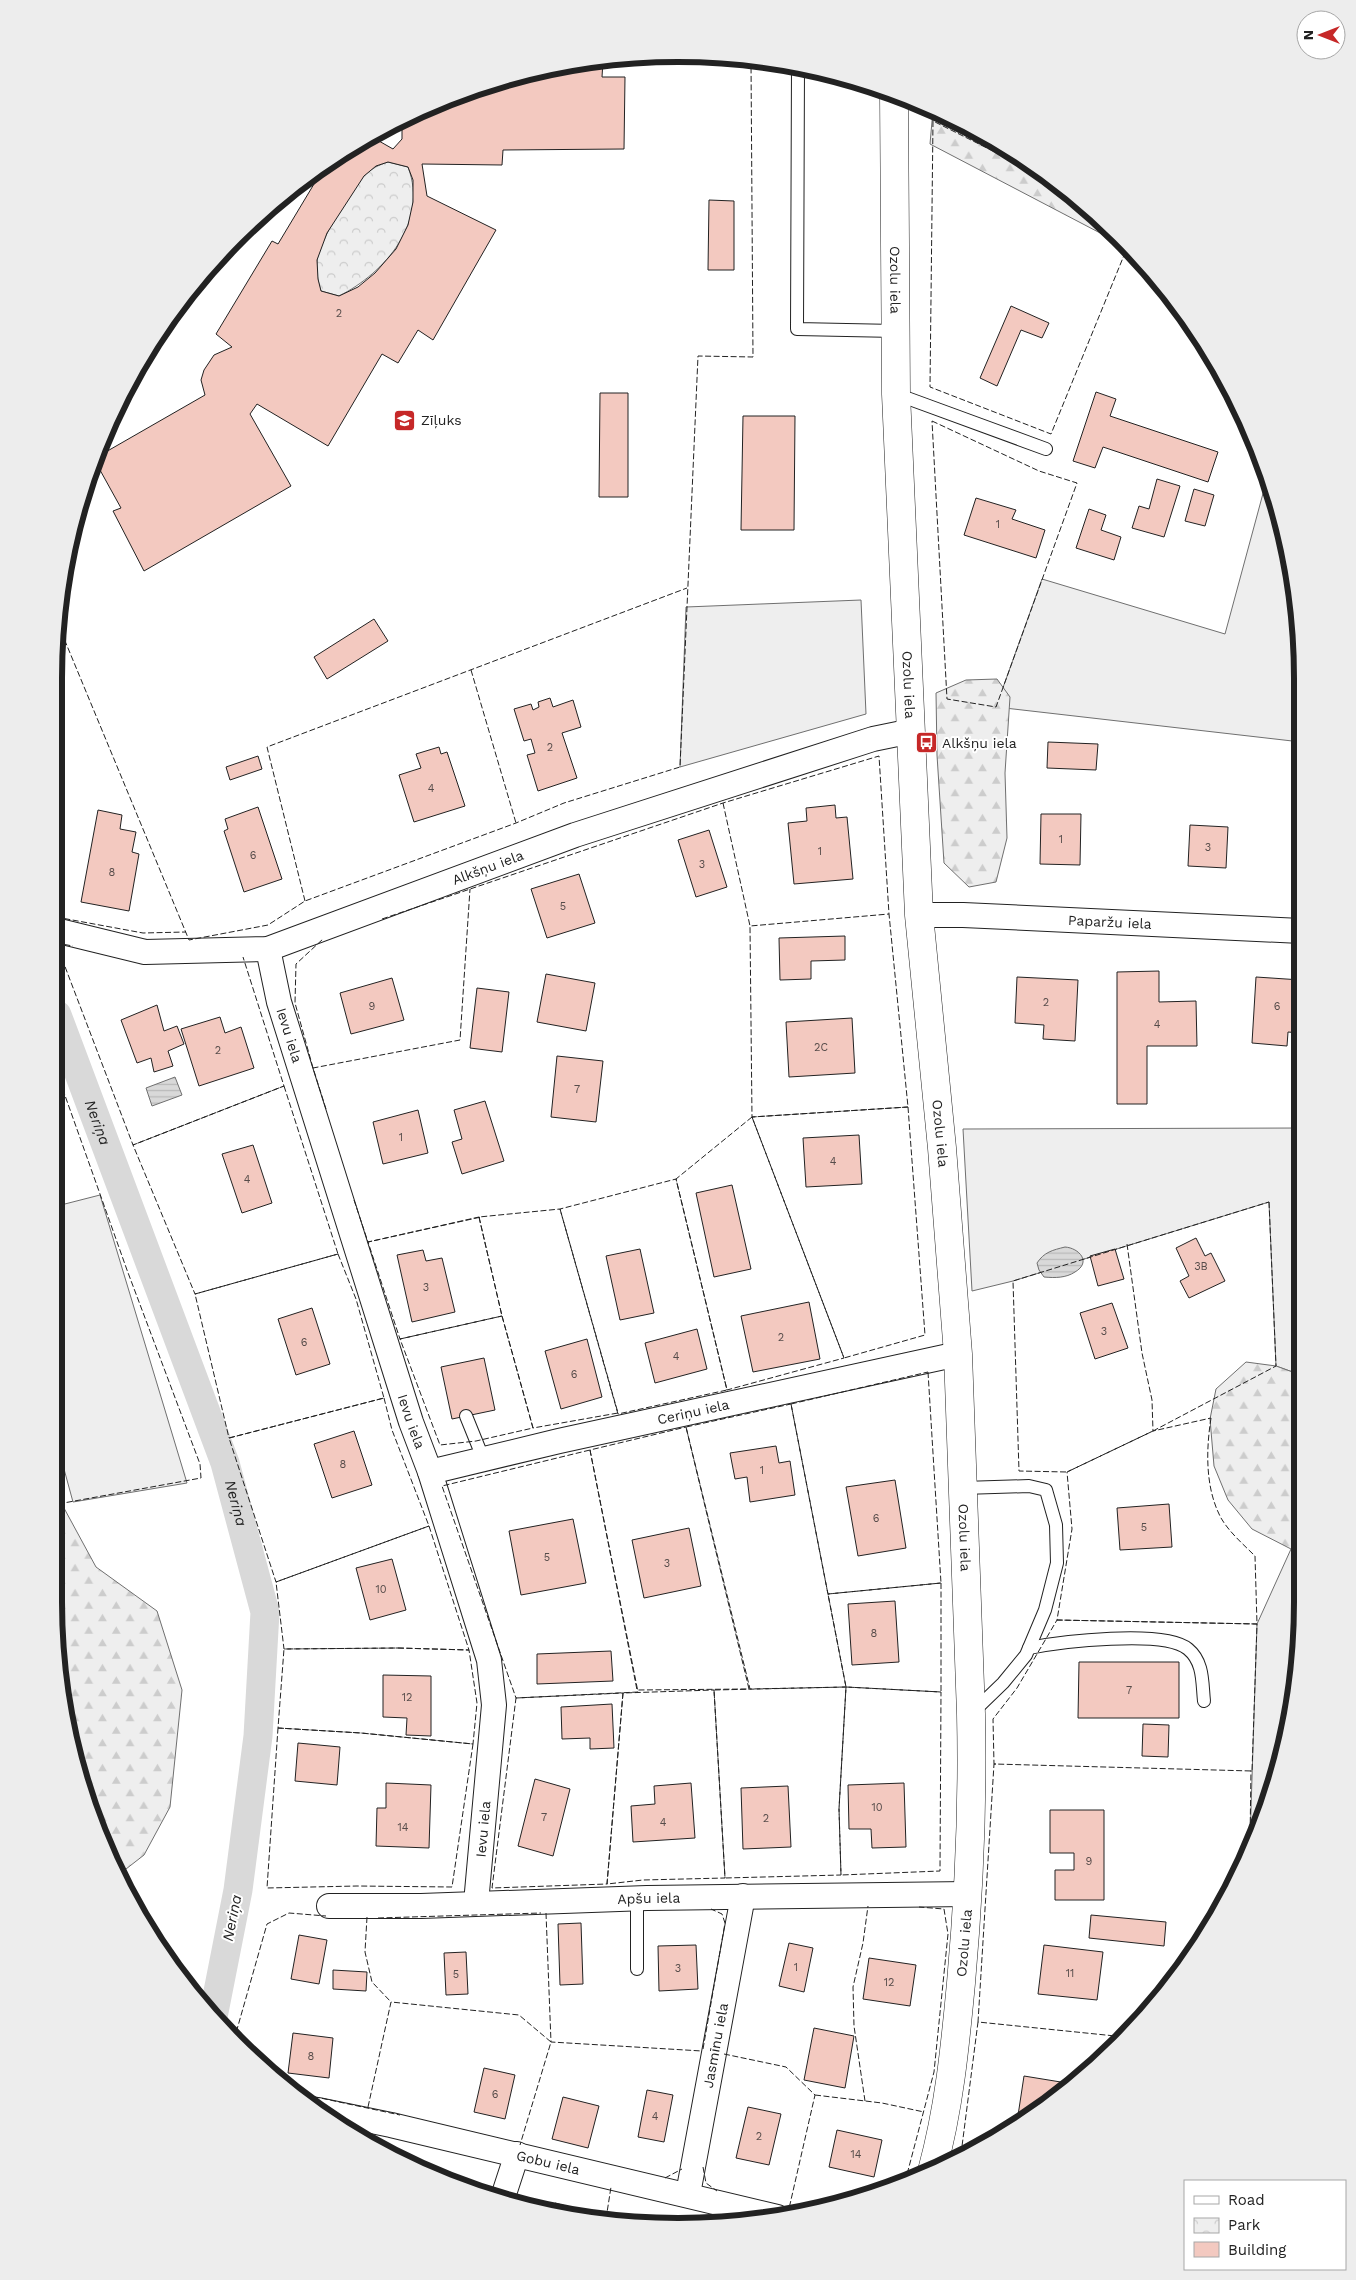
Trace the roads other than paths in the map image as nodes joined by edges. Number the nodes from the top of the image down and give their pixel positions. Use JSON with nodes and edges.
{"nodes":[{"id":1,"x":798,"y":74,"type":"edge"},
{"id":2,"x":894,"y":102,"type":"edge"},
{"id":3,"x":896,"y":331,"type":"junction"},
{"id":4,"x":896,"y":394,"type":"junction"},
{"id":5,"x":1046,"y":448,"type":"dead end"},
{"id":6,"x":912,"y":731,"type":"junction"},
{"id":7,"x":919,"y":915,"type":"junction"},
{"id":8,"x":1294,"y":931,"type":"edge"},
{"id":9,"x":62,"y":932,"type":"edge"},
{"id":10,"x":268,"y":948,"type":"junction"},
{"id":11,"x":958,"y":1354,"type":"junction"},
{"id":12,"x":466,"y":1416,"type":"dead end"},
{"id":13,"x":482,"y":1458,"type":"junction"},
{"id":14,"x":430,"y":1472,"type":"junction"},
{"id":15,"x":963,"y":1488,"type":"junction"},
{"id":16,"x":1029,"y":1648,"type":"junction"},
{"id":17,"x":1204,"y":1702,"type":"dead end"},
{"id":18,"x":971,"y":1714,"type":"junction"},
{"id":19,"x":968,"y":1894,"type":"junction"},
{"id":20,"x":743,"y":1896,"type":"junction"},
{"id":21,"x":637,"y":1899,"type":"junction"},
{"id":22,"x":476,"y":1903,"type":"junction"},
{"id":23,"x":329,"y":1906,"type":"dead end"},
{"id":24,"x":637,"y":1969,"type":"dead end"},
{"id":25,"x":335,"y":2113,"type":"edge"},
{"id":26,"x":517,"y":2154,"type":"junction"},
{"id":27,"x":935,"y":2161,"type":"edge"},
{"id":28,"x":504,"y":2193,"type":"edge"},
{"id":29,"x":688,"y":2194,"type":"junction"},
{"id":30,"x":758,"y":2212,"type":"edge"}],
"edges":[{"from":1,"to":3,"type":"lane"},
{"from":2,"to":3,"type":"main road","name":"Ozolu iela"},
{"from":3,"to":4,"type":"main road","name":"Ozolu iela"},
{"from":4,"to":5,"type":"lane"},
{"from":4,"to":6,"type":"main road","name":"Ozolu iela"},
{"from":6,"to":7,"type":"main road","name":"Ozolu iela"},
{"from":6,"to":10,"type":"street","name":"Alkšņu iela"},
{"from":7,"to":8,"type":"street","name":"Paparžu iela"},
{"from":7,"to":11,"type":"main road","name":"Ozolu iela"},
{"from":9,"to":10,"type":"street","name":"Alkšņu iela"},
{"from":10,"to":14,"type":"street","name":"Ievu iela"},
{"from":11,"to":13,"type":"street","name":"Ceriņu iela"},
{"from":11,"to":15,"type":"main road","name":"Ozolu iela"},
{"from":12,"to":13,"type":"lane"},
{"from":13,"to":14,"type":"street","name":"Ceriņu iela"},
{"from":14,"to":22,"type":"street","name":"Ievu iela"},
{"from":15,"to":16,"type":"lane"},
{"from":15,"to":18,"type":"main road","name":"Ozolu iela"},
{"from":16,"to":17,"type":"lane"},
{"from":16,"to":18,"type":"lane"},
{"from":18,"to":19,"type":"main road","name":"Ozolu iela"},
{"from":19,"to":20,"type":"street","name":"Apšu iela"},
{"from":19,"to":27,"type":"main road","name":"Ozolu iela"},
{"from":20,"to":21,"type":"street","name":"Apšu iela"},
{"from":20,"to":29,"type":"street","name":"Jasmīnu iela"},
{"from":21,"to":22,"type":"street","name":"Apšu iela"},
{"from":21,"to":24,"type":"lane"},
{"from":22,"to":23,"type":"street","name":"Apšu iela"},
{"from":25,"to":26,"type":"street","name":"Gobu iela"},
{"from":26,"to":28,"type":"street"},
{"from":26,"to":29,"type":"street","name":"Gobu iela"},
{"from":29,"to":30,"type":"street","name":"Gobu iela"}]}
